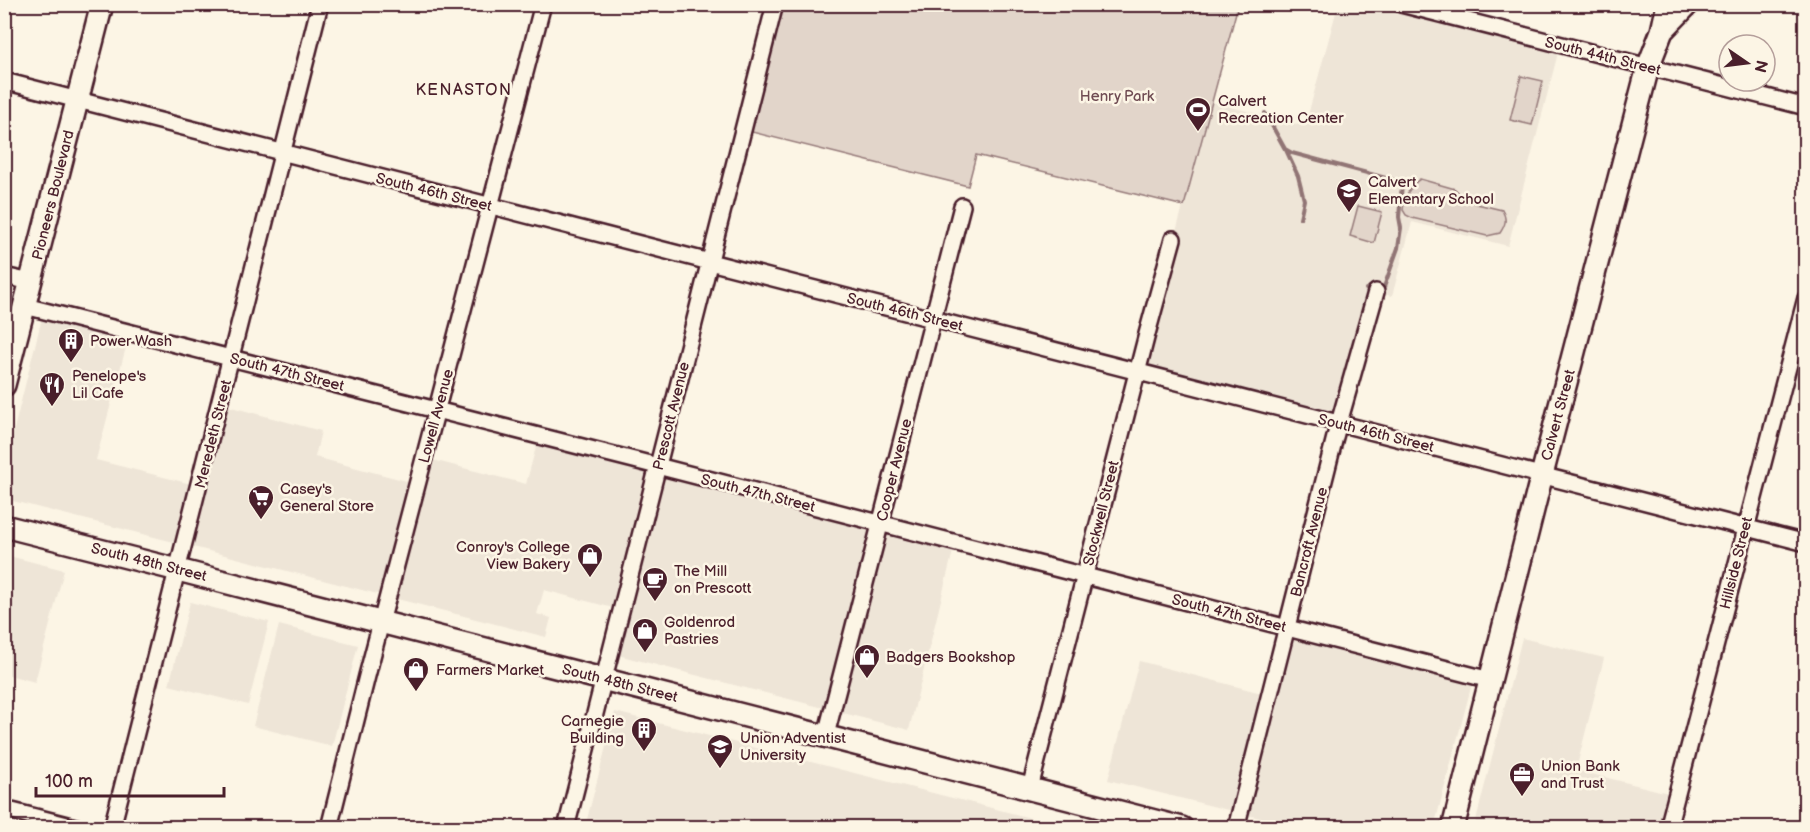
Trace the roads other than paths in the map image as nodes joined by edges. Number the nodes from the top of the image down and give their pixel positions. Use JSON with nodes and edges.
{"nodes":[{"id":1,"x":102,"y":4,"type":"edge"},
{"id":2,"x":320,"y":4,"type":"edge"},
{"id":3,"x":543,"y":4,"type":"edge"},
{"id":4,"x":775,"y":4,"type":"edge"},
{"id":5,"x":1401,"y":4,"type":"edge"},
{"id":6,"x":1668,"y":4,"type":"edge"},
{"id":7,"x":1688,"y":4,"type":"edge"},
{"id":8,"x":1662,"y":31,"type":"junction"},
{"id":9,"x":1648,"y":67,"type":"junction"},
{"id":10,"x":4,"y":81,"type":"edge"},
{"id":11,"x":78,"y":100,"type":"junction"},
{"id":12,"x":1806,"y":107,"type":"edge"},
{"id":13,"x":284,"y":153,"type":"junction"},
{"id":14,"x":490,"y":206,"type":"junction"},
{"id":15,"x":962,"y":206,"type":"dead end"},
{"id":16,"x":1173,"y":239,"type":"dead end"},
{"id":17,"x":710,"y":262,"type":"junction"},
{"id":18,"x":4,"y":276,"type":"edge"},
{"id":19,"x":31,"y":282,"type":"junction"},
{"id":20,"x":1376,"y":292,"type":"dead end"},
{"id":21,"x":1806,"y":298,"type":"edge"},
{"id":22,"x":25,"y":306,"type":"junction"},
{"id":23,"x":932,"y":319,"type":"junction"},
{"id":24,"x":232,"y":358,"type":"junction"},
{"id":25,"x":1137,"y":372,"type":"junction"},
{"id":26,"x":4,"y":385,"type":"edge"},
{"id":27,"x":437,"y":410,"type":"junction"},
{"id":28,"x":1340,"y":423,"type":"junction"},
{"id":29,"x":658,"y":466,"type":"junction"},
{"id":30,"x":1542,"y":476,"type":"junction"},
{"id":31,"x":880,"y":524,"type":"junction"},
{"id":32,"x":4,"y":526,"type":"edge"},
{"id":33,"x":1745,"y":528,"type":"junction"},
{"id":34,"x":4,"y":539,"type":"edge"},
{"id":35,"x":57,"y":540,"type":"junction"},
{"id":36,"x":1806,"y":543,"type":"edge"},
{"id":37,"x":178,"y":570,"type":"junction"},
{"id":38,"x":1084,"y":576,"type":"junction"},
{"id":39,"x":382,"y":622,"type":"junction"},
{"id":40,"x":1286,"y":628,"type":"junction"},
{"id":41,"x":603,"y":679,"type":"junction"},
{"id":42,"x":1490,"y":680,"type":"junction"},
{"id":43,"x":826,"y":735,"type":"junction"},
{"id":44,"x":1030,"y":788,"type":"junction"},
{"id":45,"x":4,"y":808,"type":"edge"},
{"id":46,"x":79,"y":828,"type":"edge"},
{"id":47,"x":112,"y":828,"type":"edge"},
{"id":48,"x":329,"y":828,"type":"edge"},
{"id":49,"x":566,"y":828,"type":"edge"},
{"id":50,"x":1182,"y":828,"type":"edge"},
{"id":51,"x":1236,"y":828,"type":"edge"},
{"id":52,"x":1453,"y":828,"type":"edge"},
{"id":53,"x":1668,"y":828,"type":"edge"}],
"edges":[{"from":1,"to":11,"type":"main road","name":"Pioneers Boulevard"},
{"from":2,"to":13,"type":"street","name":"Meredeth Street"},
{"from":3,"to":14,"type":"street","name":"Lowell Avenue"},
{"from":4,"to":17,"type":"street","name":"Prescott Avenue"},
{"from":5,"to":9,"type":"street","name":"South 44th Street"},
{"from":6,"to":8,"type":"main road","name":"Calvert Street"},
{"from":7,"to":8,"type":"main road"},
{"from":8,"to":9,"type":"main road","name":"Calvert Street"},
{"from":9,"to":12,"type":"street","name":"South 44th Street"},
{"from":9,"to":30,"type":"main road","name":"Calvert Street"},
{"from":10,"to":11,"type":"street","name":"South 46th Street"},
{"from":11,"to":13,"type":"street","name":"South 46th Street"},
{"from":11,"to":19,"type":"main road","name":"Pioneers Boulevard"},
{"from":13,"to":14,"type":"street","name":"South 46th Street"},
{"from":13,"to":24,"type":"street","name":"Meredeth Street"},
{"from":14,"to":17,"type":"street","name":"South 46th Street"},
{"from":14,"to":27,"type":"street","name":"Lowell Avenue"},
{"from":15,"to":23,"type":"street","name":"Cooper Avenue"},
{"from":16,"to":25,"type":"street","name":"Stockwell Street"},
{"from":17,"to":23,"type":"street","name":"South 46th Street"},
{"from":17,"to":29,"type":"street","name":"Prescott Avenue"},
{"from":18,"to":19,"type":"street"},
{"from":19,"to":22,"type":"main road","name":"Pioneers Boulevard"},
{"from":20,"to":28,"type":"street","name":"Bancroft Avenue"},
{"from":21,"to":33,"type":"street","name":"Hillside Street"},
{"from":22,"to":24,"type":"street","name":"South 47th Street"},
{"from":22,"to":26,"type":"main road","name":"Pioneers Boulevard"},
{"from":23,"to":25,"type":"street","name":"South 46th Street"},
{"from":23,"to":31,"type":"street","name":"Cooper Avenue"},
{"from":24,"to":27,"type":"street","name":"South 47th Street"},
{"from":24,"to":37,"type":"street","name":"Meredeth Street"},
{"from":25,"to":28,"type":"street","name":"South 46th Street"},
{"from":25,"to":38,"type":"street","name":"Stockwell Street"},
{"from":27,"to":29,"type":"street","name":"South 47th Street"},
{"from":27,"to":39,"type":"street","name":"Lowell Avenue"},
{"from":28,"to":30,"type":"street","name":"South 46th Street"},
{"from":28,"to":40,"type":"street","name":"Bancroft Avenue"},
{"from":29,"to":31,"type":"street","name":"South 47th Street"},
{"from":29,"to":41,"type":"street","name":"Prescott Avenue"},
{"from":30,"to":33,"type":"street","name":"South 46th Street"},
{"from":30,"to":42,"type":"main road","name":"Calvert Street"},
{"from":31,"to":38,"type":"street","name":"South 47th Street"},
{"from":31,"to":43,"type":"street","name":"Cooper Avenue"},
{"from":32,"to":35,"type":"main road","name":"South 48th Street"},
{"from":33,"to":36,"type":"street","name":"South 46th Street"},
{"from":33,"to":53,"type":"street","name":"Hillside Street"},
{"from":34,"to":35,"type":"main road","name":"South 48th Street"},
{"from":35,"to":37,"type":"main road","name":"South 48th Street"},
{"from":37,"to":39,"type":"main road","name":"South 48th Street"},
{"from":37,"to":47,"type":"street","name":"Meredeth Street"},
{"from":38,"to":40,"type":"street","name":"South 47th Street"},
{"from":38,"to":44,"type":"street","name":"Stockwell Street"},
{"from":39,"to":41,"type":"main road","name":"South 48th Street"},
{"from":39,"to":48,"type":"street","name":"Lowell Avenue"},
{"from":40,"to":42,"type":"street","name":"South 47th Street"},
{"from":40,"to":51,"type":"street","name":"Bancroft Avenue"},
{"from":41,"to":43,"type":"main road","name":"South 48th Street"},
{"from":41,"to":49,"type":"street","name":"Prescott Avenue"},
{"from":42,"to":52,"type":"main road","name":"Calvert Street"},
{"from":43,"to":44,"type":"main road","name":"South 48th Street"},
{"from":44,"to":50,"type":"main road","name":"South 48th Street"},
{"from":45,"to":46,"type":"street"}]}
